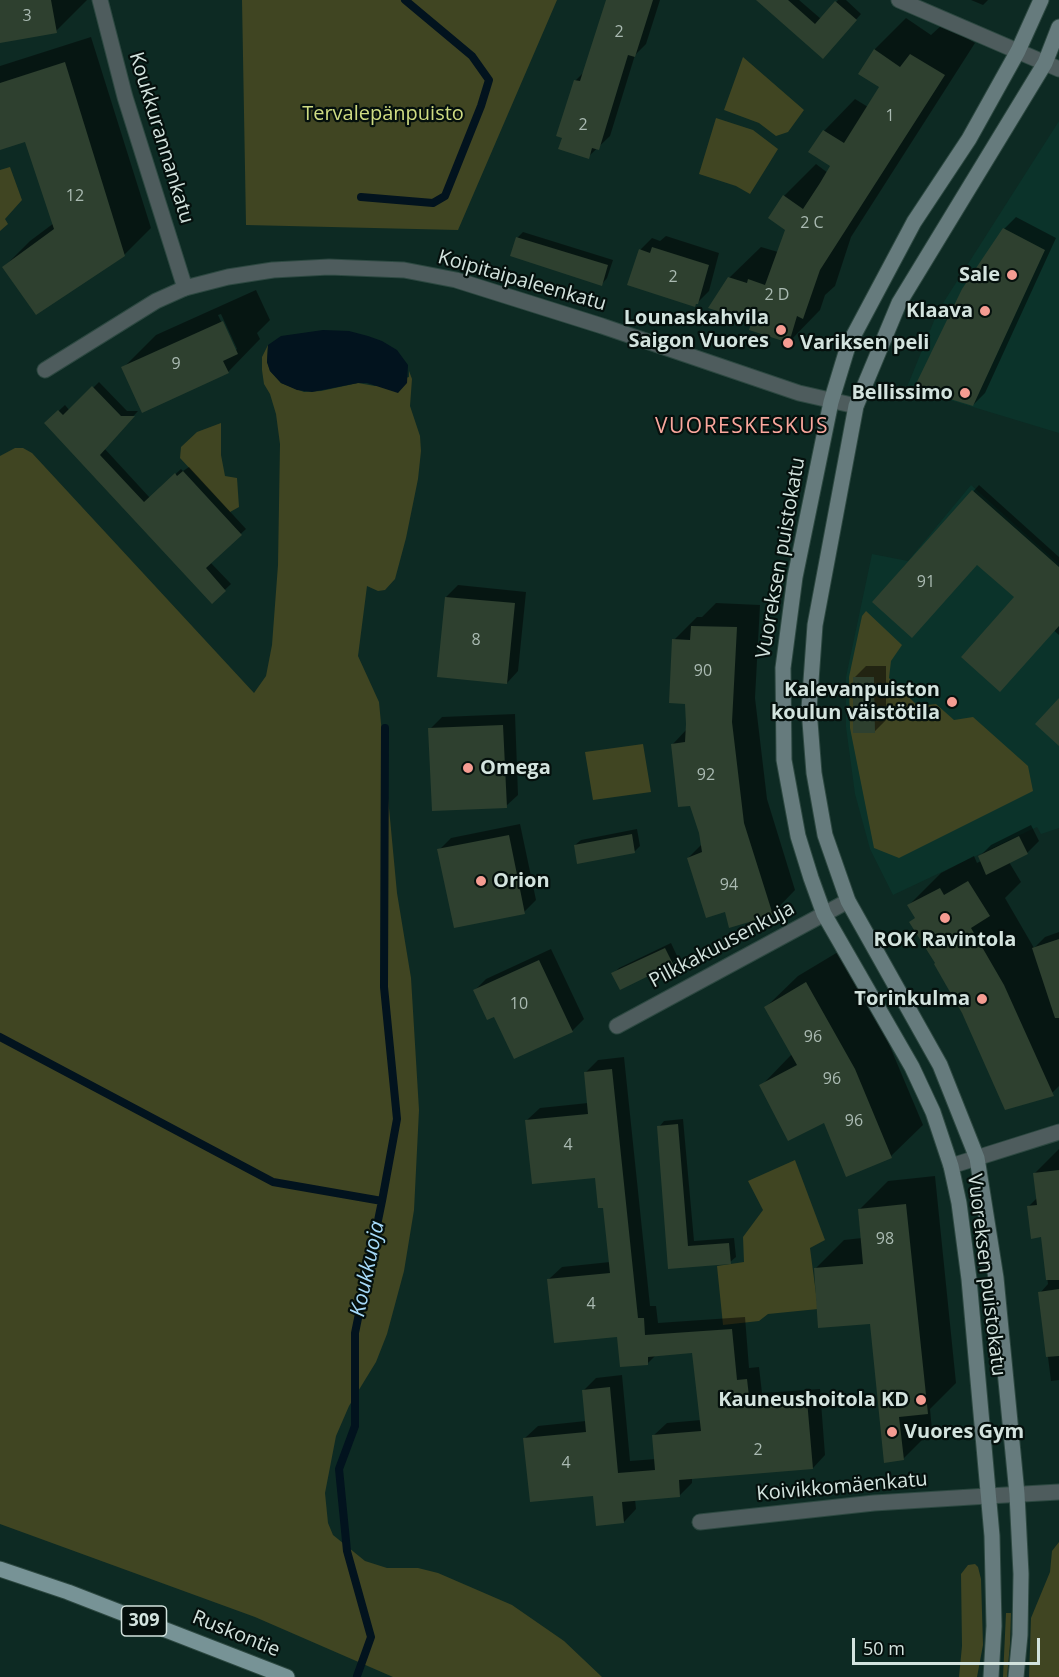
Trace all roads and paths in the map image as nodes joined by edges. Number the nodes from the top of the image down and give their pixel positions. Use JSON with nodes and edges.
{"nodes":[{"id":1,"x":100,"y":0,"type":"edge"},
{"id":2,"x":899,"y":0,"type":"edge"},
{"id":3,"x":1041,"y":0,"type":"edge"},
{"id":4,"x":1059,"y":27,"type":"edge"},
{"id":5,"x":1018,"y":51,"type":"junction"},
{"id":6,"x":1052,"y":66,"type":"edge"},
{"id":7,"x":185,"y":288,"type":"junction"},
{"id":8,"x":45,"y":370,"type":"dead end"},
{"id":9,"x":831,"y":402,"type":"junction"},
{"id":10,"x":856,"y":406,"type":"junction"},
{"id":11,"x":848,"y":901,"type":"junction"},
{"id":12,"x":824,"y":914,"type":"junction"},
{"id":13,"x":617,"y":1026,"type":"dead end"},
{"id":14,"x":1059,"y":1132,"type":"edge"},
{"id":15,"x":977,"y":1158,"type":"junction"},
{"id":16,"x":951,"y":1166,"type":"junction"},
{"id":17,"x":1059,"y":1492,"type":"edge"},
{"id":18,"x":1017,"y":1494,"type":"junction"},
{"id":19,"x":988,"y":1496,"type":"junction"},
{"id":20,"x":700,"y":1522,"type":"dead end"},
{"id":21,"x":0,"y":1569,"type":"edge"},
{"id":22,"x":287,"y":1677,"type":"edge"},
{"id":23,"x":991,"y":1677,"type":"edge"},
{"id":24,"x":1016,"y":1677,"type":"edge"}],
"edges":[{"from":1,"to":7,"type":"street","name":"Koukkurannankatu"},
{"from":2,"to":5,"type":"street"},
{"from":3,"to":5,"type":"main road","name":"Vuoreksen puistokatu"},
{"from":4,"to":6,"type":"main road","name":"Vuoreksen puistokatu"},
{"from":5,"to":6,"type":"street"},
{"from":5,"to":9,"type":"main road","name":"Vuoreksen puistokatu"},
{"from":6,"to":10,"type":"main road","name":"Vuoreksen puistokatu"},
{"from":7,"to":8,"type":"street","name":"Koipitaipaleenkatu"},
{"from":7,"to":9,"type":"street","name":"Koipitaipaleenkatu"},
{"from":9,"to":10,"type":"street","name":"Koipitaipaleenkatu"},
{"from":9,"to":12,"type":"main road","name":"Vuoreksen puistokatu"},
{"from":10,"to":11,"type":"main road","name":"Vuoreksen puistokatu"},
{"from":11,"to":12,"type":"street","name":"Pilkkakuusenkuja"},
{"from":11,"to":15,"type":"main road","name":"Vuoreksen puistokatu"},
{"from":12,"to":13,"type":"street","name":"Pilkkakuusenkuja"},
{"from":12,"to":16,"type":"main road","name":"Vuoreksen puistokatu"},
{"from":14,"to":15,"type":"street"},
{"from":15,"to":16,"type":"street"},
{"from":15,"to":18,"type":"main road","name":"Vuoreksen puistokatu"},
{"from":16,"to":19,"type":"main road","name":"Vuoreksen puistokatu"},
{"from":17,"to":18,"type":"street","name":"Koivikkomäenkatu"},
{"from":18,"to":19,"type":"street","name":"Koivikkomäenkatu"},
{"from":18,"to":24,"type":"main road","name":"Vuoreksen puistokatu"},
{"from":19,"to":20,"type":"street","name":"Koivikkomäenkatu"},
{"from":19,"to":23,"type":"main road","name":"Vuoreksen puistokatu"},
{"from":21,"to":22,"type":"main road","name":"Ruskontie","number":"309"}]}
